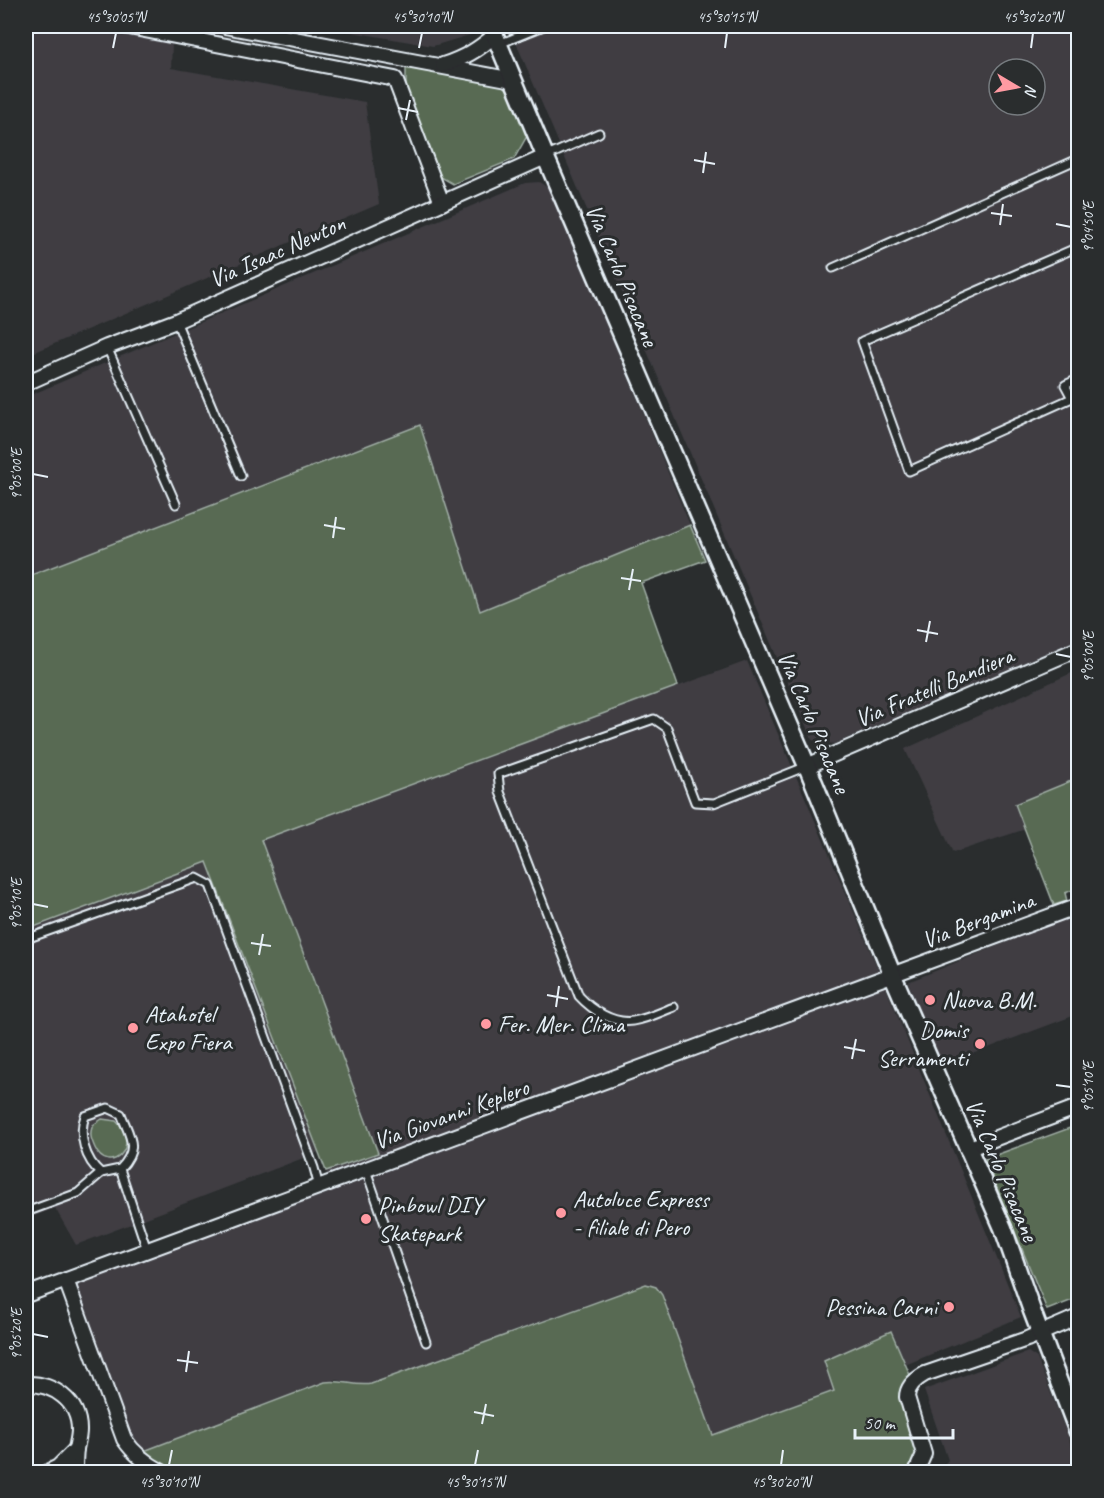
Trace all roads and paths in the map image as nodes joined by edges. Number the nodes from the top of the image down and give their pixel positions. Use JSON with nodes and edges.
{"nodes":[{"id":1,"x":124,"y":26,"type":"edge"},
{"id":2,"x":225,"y":26,"type":"edge"},
{"id":3,"x":544,"y":26,"type":"edge"},
{"id":4,"x":495,"y":35,"type":"edge"},
{"id":5,"x":400,"y":60,"type":"junction"},
{"id":6,"x":441,"y":66,"type":"junction"},
{"id":7,"x":394,"y":79,"type":"junction"},
{"id":8,"x":513,"y":80,"type":"junction"},
{"id":9,"x":599,"y":133,"type":"dead end"},
{"id":10,"x":545,"y":157,"type":"junction"},
{"id":11,"x":1078,"y":159,"type":"edge"},
{"id":12,"x":442,"y":203,"type":"junction"},
{"id":13,"x":1078,"y":247,"type":"edge"},
{"id":14,"x":833,"y":268,"type":"dead end"},
{"id":15,"x":176,"y":321,"type":"junction"},
{"id":16,"x":107,"y":347,"type":"junction"},
{"id":17,"x":1078,"y":379,"type":"edge"},
{"id":18,"x":26,"y":383,"type":"edge"},
{"id":19,"x":241,"y":476,"type":"dead end"},
{"id":20,"x":176,"y":504,"type":"dead end"},
{"id":21,"x":1078,"y":649,"type":"edge"},
{"id":22,"x":807,"y":766,"type":"junction"},
{"id":23,"x":1078,"y":906,"type":"edge"},
{"id":24,"x":26,"y":939,"type":"edge"},
{"id":25,"x":893,"y":976,"type":"junction"},
{"id":26,"x":674,"y":1007,"type":"dead end"},
{"id":27,"x":1078,"y":1107,"type":"edge"},
{"id":28,"x":967,"y":1149,"type":"junction"},
{"id":29,"x":120,"y":1169,"type":"junction"},
{"id":30,"x":366,"y":1170,"type":"junction"},
{"id":31,"x":100,"y":1173,"type":"junction"},
{"id":32,"x":319,"y":1187,"type":"junction"},
{"id":33,"x":26,"y":1212,"type":"edge"},
{"id":34,"x":147,"y":1250,"type":"junction"},
{"id":35,"x":66,"y":1280,"type":"junction"},
{"id":36,"x":26,"y":1295,"type":"edge"},
{"id":37,"x":1078,"y":1317,"type":"edge"},
{"id":38,"x":1040,"y":1333,"type":"junction"},
{"id":39,"x":426,"y":1342,"type":"dead end"},
{"id":40,"x":26,"y":1384,"type":"edge"},
{"id":41,"x":1078,"y":1430,"type":"edge"},
{"id":42,"x":76,"y":1449,"type":"junction"},
{"id":43,"x":48,"y":1473,"type":"edge"},
{"id":44,"x":75,"y":1473,"type":"edge"},
{"id":45,"x":162,"y":1473,"type":"edge"},
{"id":46,"x":916,"y":1473,"type":"edge"}],
"edges":[{"from":1,"to":7,"type":"street"},
{"from":2,"to":5,"type":"street"},
{"from":3,"to":4,"type":"lane"},
{"from":4,"to":6,"type":"street"},
{"from":4,"to":8,"type":"street","name":"Via Carlo Pisacane"},
{"from":5,"to":6,"type":"street"},
{"from":5,"to":7,"type":"street"},
{"from":6,"to":8,"type":"street"},
{"from":7,"to":12,"type":"street"},
{"from":8,"to":10,"type":"street","name":"Via Carlo Pisacane"},
{"from":9,"to":10,"type":"lane"},
{"from":10,"to":12,"type":"street","name":"Via Isaac Newton"},
{"from":10,"to":22,"type":"street","name":"Via Carlo Pisacane"},
{"from":11,"to":14,"type":"lane"},
{"from":12,"to":15,"type":"street","name":"Via Isaac Newton"},
{"from":13,"to":17,"type":"lane"},
{"from":15,"to":16,"type":"street","name":"Via Isaac Newton"},
{"from":15,"to":19,"type":"lane"},
{"from":16,"to":18,"type":"street","name":"Via Isaac Newton"},
{"from":16,"to":20,"type":"lane"},
{"from":21,"to":22,"type":"street","name":"Via Fratelli Bandiera"},
{"from":22,"to":25,"type":"street","name":"Via Carlo Pisacane"},
{"from":22,"to":26,"type":"lane"},
{"from":23,"to":25,"type":"street","name":"Via Bergamina"},
{"from":24,"to":32,"type":"lane"},
{"from":25,"to":28,"type":"street","name":"Via Carlo Pisacane"},
{"from":25,"to":30,"type":"street","name":"Via Giovanni Keplero"},
{"from":27,"to":28,"type":"street"},
{"from":28,"to":38,"type":"street","name":"Via Carlo Pisacane"},
{"from":29,"to":31,"type":"lane"},
{"from":29,"to":31,"type":"lane"},
{"from":29,"to":34,"type":"lane"},
{"from":30,"to":32,"type":"street","name":"Via Giovanni Keplero"},
{"from":30,"to":39,"type":"lane"},
{"from":31,"to":33,"type":"lane"},
{"from":32,"to":34,"type":"street","name":"Via Giovanni Keplero"},
{"from":34,"to":35,"type":"street","name":"Via Giovanni Keplero"},
{"from":35,"to":36,"type":"street","name":"Via Giovanni Keplero"},
{"from":35,"to":45,"type":"street"},
{"from":37,"to":38,"type":"street"},
{"from":38,"to":41,"type":"street","name":"Via Carlo Pisacane"},
{"from":38,"to":46,"type":"street"},
{"from":40,"to":42,"type":"street"},
{"from":42,"to":43,"type":"street"},
{"from":42,"to":44,"type":"street"}]}
